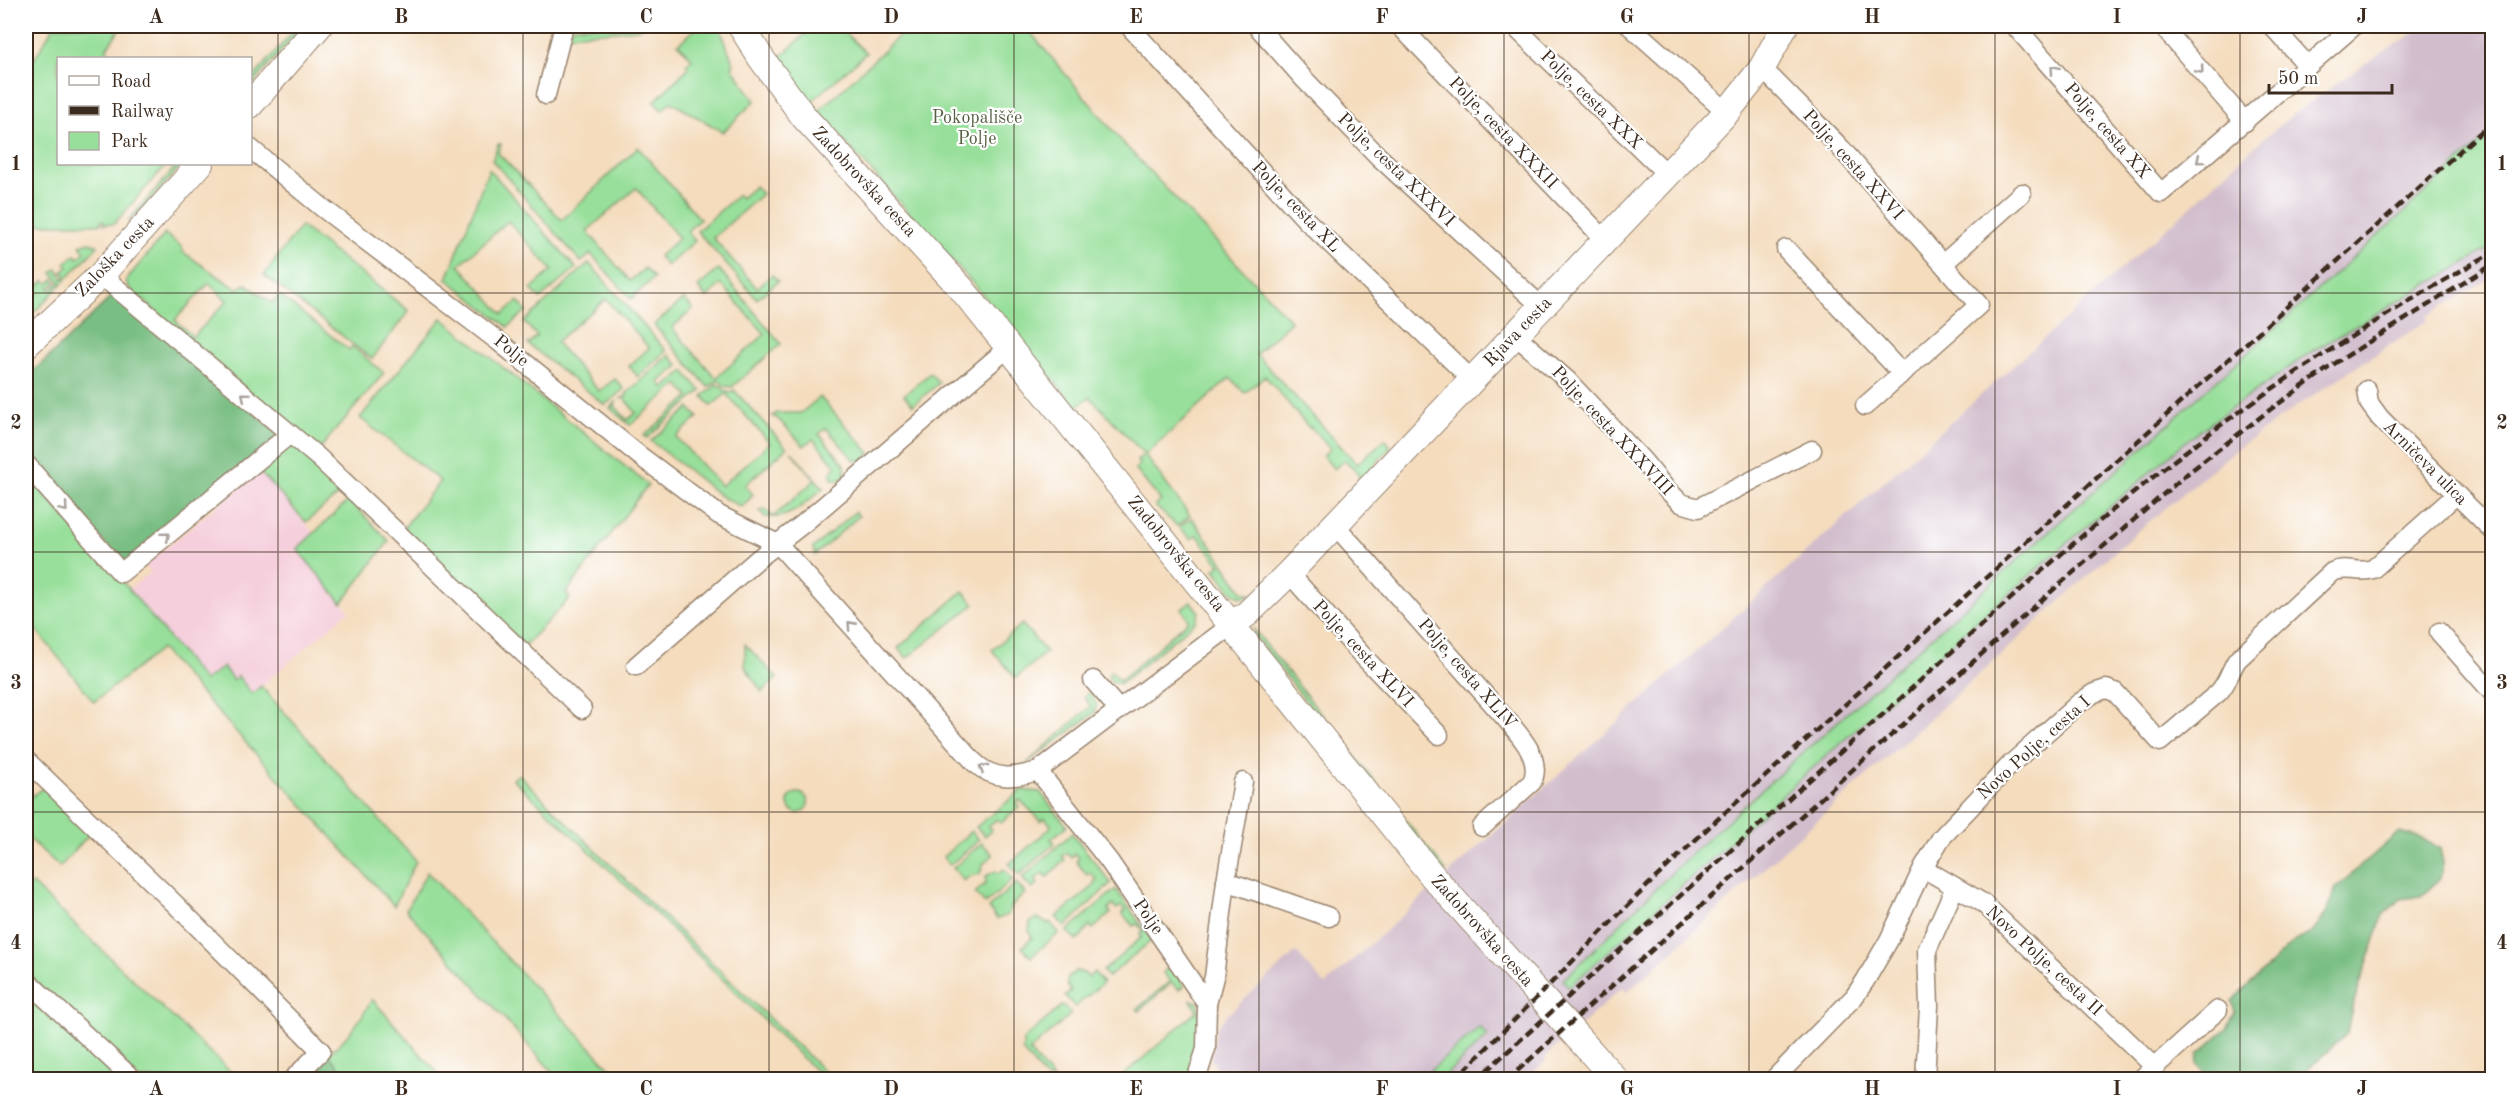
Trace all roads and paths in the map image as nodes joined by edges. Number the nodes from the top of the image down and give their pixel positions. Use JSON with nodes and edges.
{"nodes":[{"id":1,"x":319,"y":26,"type":"edge"},
{"id":2,"x":564,"y":26,"type":"edge"},
{"id":3,"x":741,"y":26,"type":"edge"},
{"id":4,"x":1129,"y":26,"type":"edge"},
{"id":5,"x":1257,"y":26,"type":"edge"},
{"id":6,"x":1400,"y":26,"type":"edge"},
{"id":7,"x":1514,"y":26,"type":"edge"},
{"id":8,"x":1630,"y":26,"type":"edge"},
{"id":9,"x":1785,"y":26,"type":"edge"},
{"id":10,"x":2015,"y":26,"type":"edge"},
{"id":11,"x":2162,"y":26,"type":"edge"},
{"id":12,"x":2272,"y":26,"type":"edge"},
{"id":13,"x":2354,"y":26,"type":"edge"},
{"id":14,"x":2308,"y":66,"type":"junction"},
{"id":15,"x":1762,"y":68,"type":"junction"},
{"id":16,"x":546,"y":95,"type":"dead end"},
{"id":17,"x":252,"y":103,"type":"edge"},
{"id":18,"x":1727,"y":112,"type":"junction"},
{"id":19,"x":2245,"y":122,"type":"junction"},
{"id":20,"x":252,"y":150,"type":"edge"},
{"id":21,"x":199,"y":165,"type":"edge"},
{"id":22,"x":1668,"y":175,"type":"junction"},
{"id":23,"x":2022,"y":193,"type":"dead end"},
{"id":24,"x":1606,"y":241,"type":"junction"},
{"id":25,"x":1786,"y":249,"type":"dead end"},
{"id":26,"x":1944,"y":263,"type":"junction"},
{"id":27,"x":101,"y":275,"type":"junction"},
{"id":28,"x":1542,"y":307,"type":"junction"},
{"id":29,"x":1515,"y":335,"type":"junction"},
{"id":30,"x":26,"y":345,"type":"edge"},
{"id":31,"x":1009,"y":347,"type":"junction"},
{"id":32,"x":1904,"y":372,"type":"junction"},
{"id":33,"x":1472,"y":380,"type":"junction"},
{"id":34,"x":2367,"y":390,"type":"dead end"},
{"id":35,"x":1865,"y":406,"type":"dead end"},
{"id":36,"x":290,"y":434,"type":"junction"},
{"id":37,"x":1812,"y":450,"type":"dead end"},
{"id":38,"x":26,"y":464,"type":"edge"},
{"id":39,"x":2456,"y":495,"type":"junction"},
{"id":40,"x":1335,"y":525,"type":"junction"},
{"id":41,"x":2493,"y":530,"type":"edge"},
{"id":42,"x":778,"y":544,"type":"junction"},
{"id":43,"x":1289,"y":573,"type":"junction"},
{"id":44,"x":1233,"y":624,"type":"junction"},
{"id":45,"x":2439,"y":632,"type":"dead end"},
{"id":46,"x":636,"y":666,"type":"dead end"},
{"id":47,"x":1093,"y":680,"type":"dead end"},
{"id":48,"x":2493,"y":692,"type":"edge"},
{"id":49,"x":2493,"y":698,"type":"edge"},
{"id":50,"x":2493,"y":703,"type":"edge"},
{"id":51,"x":582,"y":709,"type":"dead end"},
{"id":52,"x":1119,"y":710,"type":"junction"},
{"id":53,"x":1439,"y":735,"type":"dead end"},
{"id":54,"x":26,"y":760,"type":"edge"},
{"id":55,"x":1038,"y":771,"type":"junction"},
{"id":56,"x":1243,"y":782,"type":"dead end"},
{"id":57,"x":1482,"y":827,"type":"dead end"},
{"id":58,"x":1923,"y":868,"type":"junction"},
{"id":59,"x":1226,"y":880,"type":"junction"},
{"id":60,"x":1955,"y":887,"type":"junction"},
{"id":61,"x":1329,"y":917,"type":"dead end"},
{"id":62,"x":26,"y":980,"type":"edge"},
{"id":63,"x":1207,"y":1004,"type":"junction"},
{"id":64,"x":2218,"y":1010,"type":"dead end"},
{"id":65,"x":2154,"y":1066,"type":"junction"},
{"id":66,"x":134,"y":1080,"type":"edge"},
{"id":67,"x":292,"y":1080,"type":"edge"},
{"id":68,"x":1196,"y":1080,"type":"edge"},
{"id":69,"x":1616,"y":1080,"type":"edge"},
{"id":70,"x":1773,"y":1080,"type":"edge"},
{"id":71,"x":1924,"y":1080,"type":"edge"},
{"id":72,"x":2140,"y":1080,"type":"edge"}],
"edges":[{"from":1,"to":17,"type":"main road"},
{"from":2,"to":16,"type":"street"},
{"from":3,"to":31,"type":"main road","name":"Zadobrovška cesta"},
{"from":4,"to":33,"type":"street","name":"Polje, cesta XL"},
{"from":5,"to":28,"type":"street","name":"Polje, cesta XXXVI"},
{"from":6,"to":24,"type":"street","name":"Polje, cesta XXXII"},
{"from":7,"to":22,"type":"street","name":"Polje, cesta XXX"},
{"from":8,"to":18,"type":"street"},
{"from":9,"to":15,"type":"main road","name":"Rjava cesta"},
{"from":19,"to":10,"type":"street","name":"Polje, cesta XX","one_way":true},
{"from":11,"to":19,"type":"street","one_way":true},
{"from":12,"to":14,"type":"street"},
{"from":13,"to":14,"type":"street"},
{"from":14,"to":19,"type":"street"},
{"from":15,"to":18,"type":"main road","name":"Rjava cesta"},
{"from":15,"to":26,"type":"street","name":"Polje, cesta XXVI"},
{"from":18,"to":22,"type":"main road","name":"Rjava cesta"},
{"from":20,"to":42,"type":"street","name":"Polje"},
{"from":21,"to":27,"type":"main road","name":"Zaloška cesta"},
{"from":22,"to":24,"type":"main road","name":"Rjava cesta"},
{"from":23,"to":26,"type":"street"},
{"from":24,"to":28,"type":"main road","name":"Rjava cesta"},
{"from":25,"to":32,"type":"street"},
{"from":26,"to":32,"type":"street","name":"Polje, cesta XXVI"},
{"from":27,"to":30,"type":"main road","name":"Zaloška cesta"},
{"from":36,"to":27,"type":"street","one_way":true},
{"from":28,"to":29,"type":"main road","name":"Rjava cesta"},
{"from":29,"to":33,"type":"main road","name":"Rjava cesta"},
{"from":29,"to":37,"type":"street","name":"Polje, cesta XXXVIII"},
{"from":31,"to":42,"type":"street"},
{"from":31,"to":44,"type":"main road","name":"Zadobrovška cesta"},
{"from":32,"to":35,"type":"street","name":"Polje, cesta XXVI"},
{"from":33,"to":40,"type":"main road","name":"Rjava cesta"},
{"from":34,"to":39,"type":"street","name":"Arničeva ulica"},
{"from":38,"to":36,"type":"street","one_way":true},
{"from":36,"to":51,"type":"street"},
{"from":39,"to":41,"type":"street","name":"Arničeva ulica"},
{"from":39,"to":58,"type":"street","name":"Novo Polje, cesta I"},
{"from":40,"to":43,"type":"main road","name":"Rjava cesta"},
{"from":40,"to":57,"type":"street","name":"Polje, cesta XLIV"},
{"from":42,"to":46,"type":"street"},
{"from":55,"to":42,"type":"street","name":"Polje","one_way":true},
{"from":43,"to":44,"type":"main road","name":"Rjava cesta"},
{"from":43,"to":53,"type":"street","name":"Polje, cesta XLVI"},
{"from":44,"to":52,"type":"street","name":"Polje"},
{"from":44,"to":69,"type":"main road","name":"Zadobrovška cesta"},
{"from":45,"to":48,"type":"street"},
{"from":47,"to":52,"type":"street"},
{"from":49,"to":50,"type":"street"},
{"from":52,"to":55,"type":"street","name":"Polje"},
{"from":54,"to":67,"type":"street"},
{"from":55,"to":63,"type":"street","name":"Polje"},
{"from":56,"to":59,"type":"street"},
{"from":58,"to":60,"type":"street","name":"Novo Polje, cesta II"},
{"from":58,"to":70,"type":"street","name":"Novo Polje, cesta I"},
{"from":59,"to":61,"type":"street"},
{"from":59,"to":63,"type":"street"},
{"from":60,"to":65,"type":"street","name":"Novo Polje, cesta II"},
{"from":60,"to":71,"type":"street"},
{"from":62,"to":66,"type":"street"},
{"from":63,"to":68,"type":"street"},
{"from":64,"to":65,"type":"street"},
{"from":65,"to":72,"type":"street"}]}
